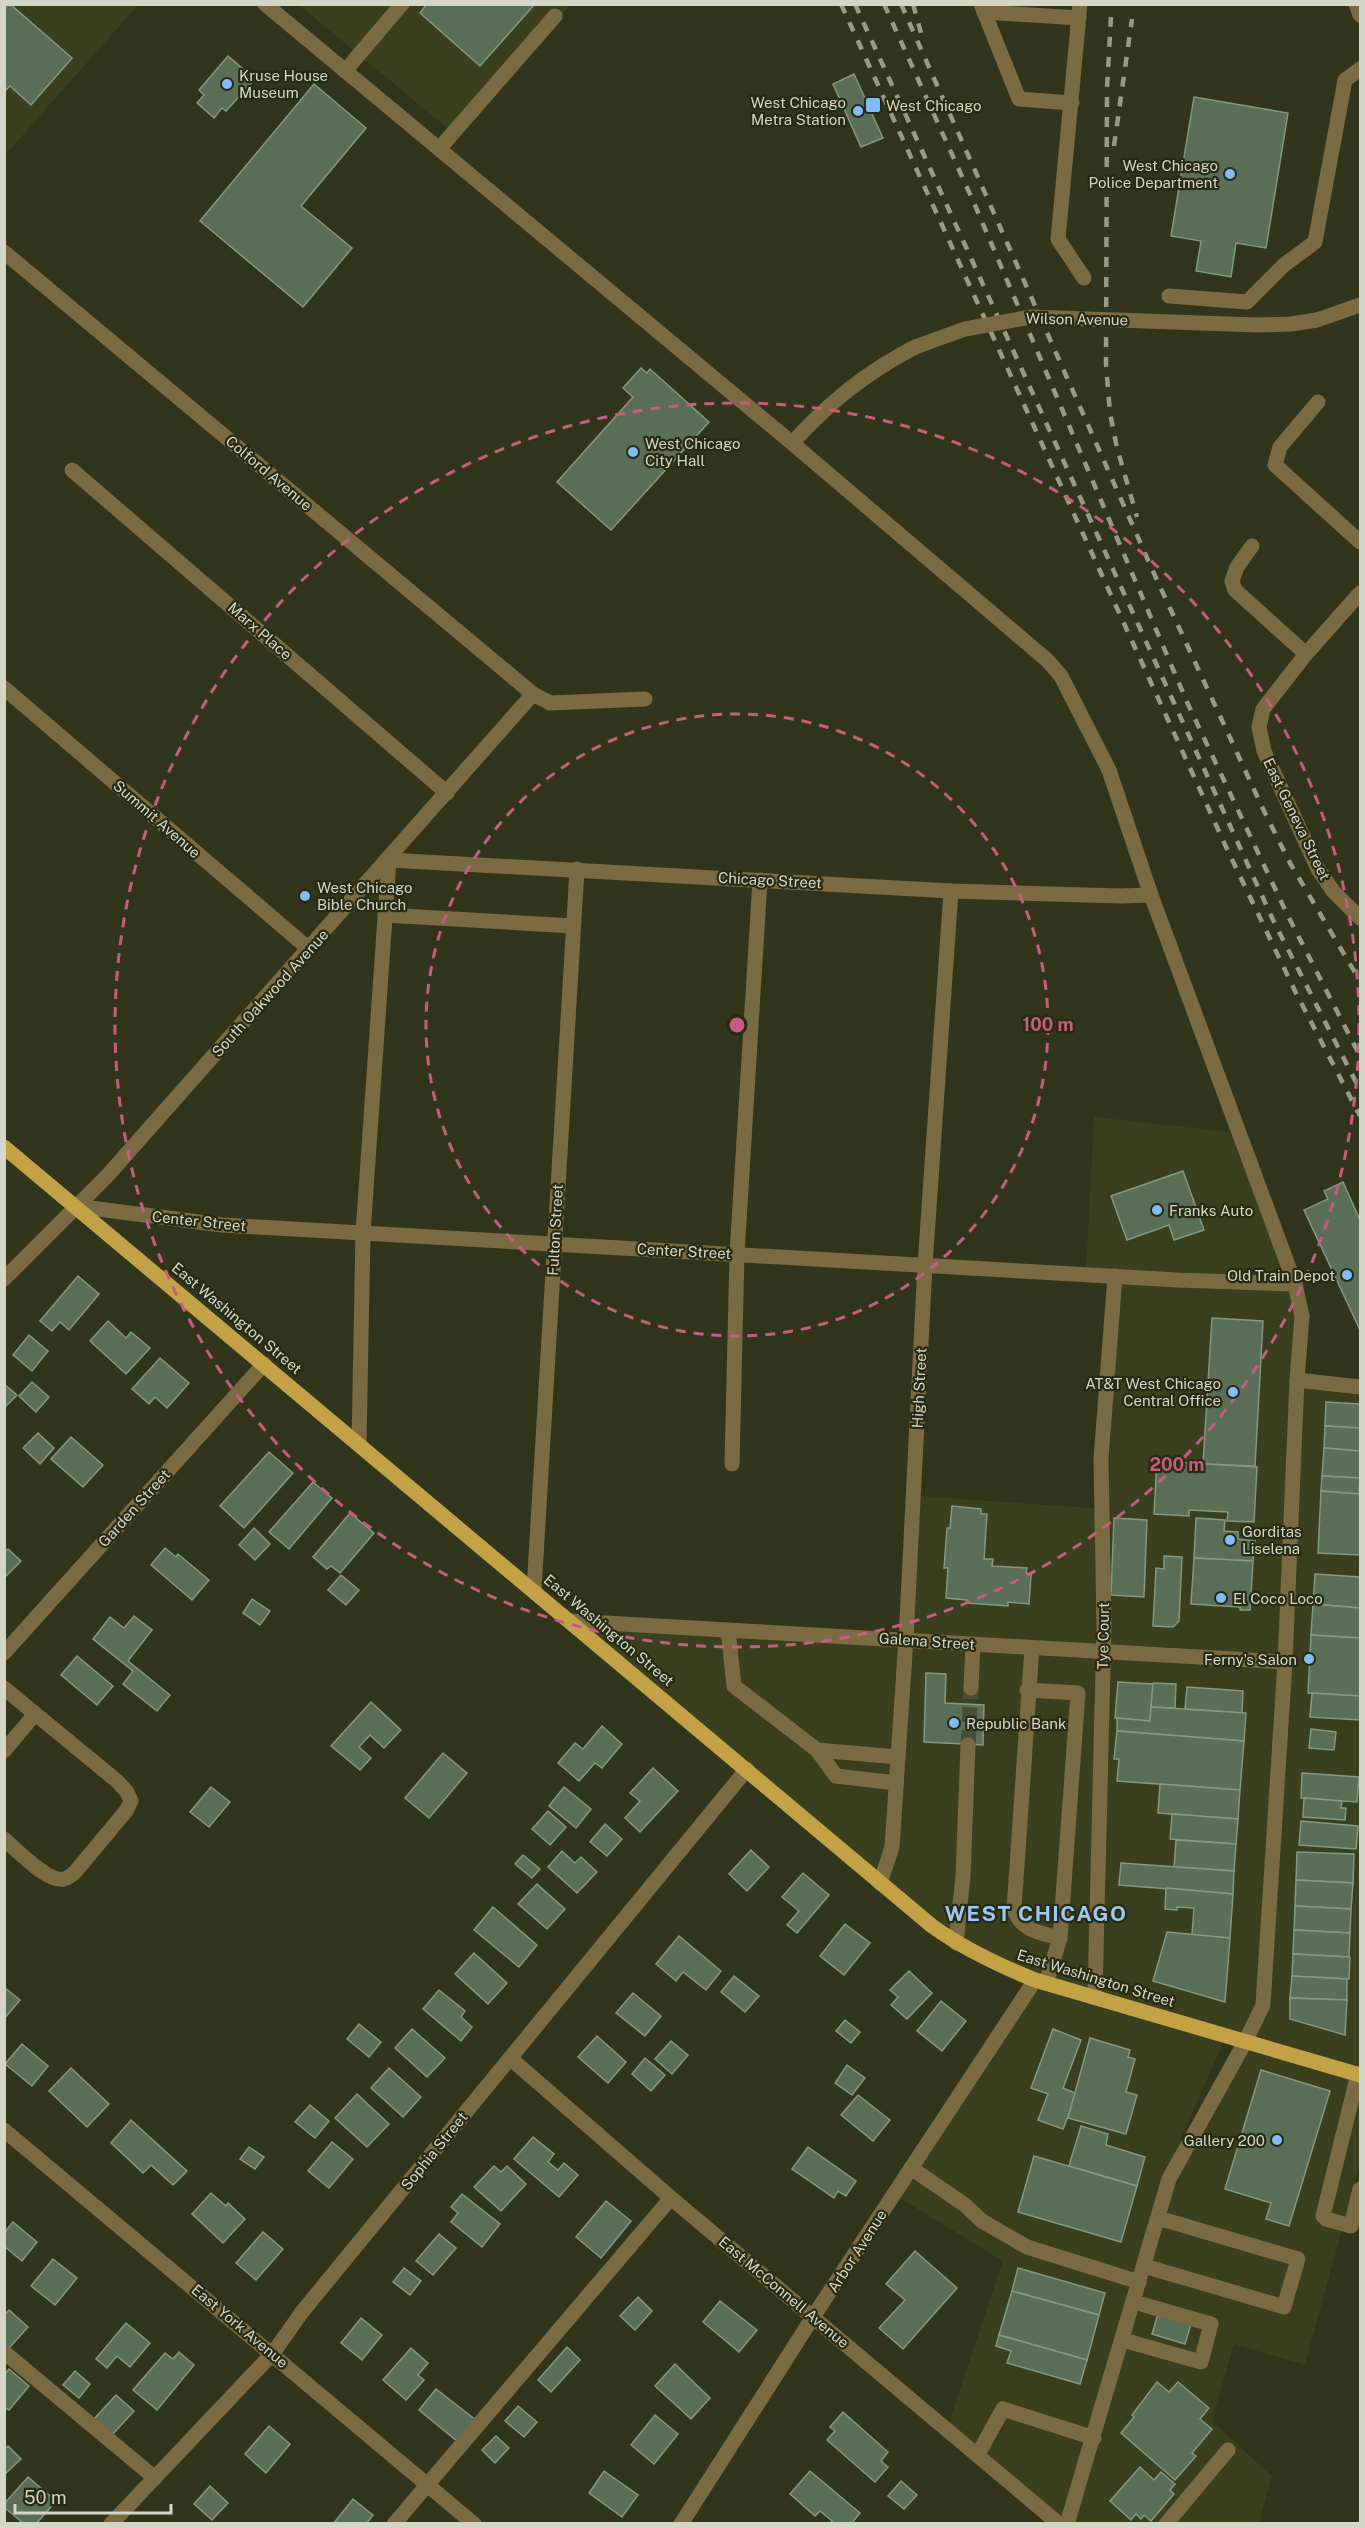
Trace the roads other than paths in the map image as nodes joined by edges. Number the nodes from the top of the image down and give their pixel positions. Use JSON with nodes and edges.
{"nodes":[{"id":1,"x":265,"y":4,"type":"edge"},
{"id":2,"x":402,"y":4,"type":"edge"},
{"id":3,"x":1356,"y":4,"type":"edge"},
{"id":4,"x":983,"y":8,"type":"edge"},
{"id":5,"x":1080,"y":11,"type":"edge"},
{"id":6,"x":1360,"y":15,"type":"edge"},
{"id":7,"x":555,"y":16,"type":"dead end"},
{"id":8,"x":1360,"y":69,"type":"edge"},
{"id":9,"x":345,"y":71,"type":"junction"},
{"id":10,"x":1072,"y":103,"type":"junction"},
{"id":11,"x":439,"y":149,"type":"junction"},
{"id":12,"x":4,"y":252,"type":"edge"},
{"id":13,"x":1084,"y":278,"type":"dead end"},
{"id":14,"x":1169,"y":296,"type":"dead end"},
{"id":15,"x":1360,"y":305,"type":"edge"},
{"id":16,"x":1318,"y":402,"type":"dead end"},
{"id":17,"x":792,"y":442,"type":"junction"},
{"id":18,"x":72,"y":470,"type":"dead end"},
{"id":19,"x":1360,"y":542,"type":"edge"},
{"id":20,"x":1252,"y":546,"type":"dead end"},
{"id":21,"x":1360,"y":593,"type":"edge"},
{"id":22,"x":1306,"y":654,"type":"junction"},
{"id":23,"x":4,"y":688,"type":"edge"},
{"id":24,"x":533,"y":694,"type":"junction"},
{"id":25,"x":645,"y":699,"type":"dead end"},
{"id":26,"x":447,"y":793,"type":"junction"},
{"id":27,"x":389,"y":860,"type":"junction"},
{"id":28,"x":576,"y":869,"type":"junction"},
{"id":29,"x":760,"y":880,"type":"junction"},
{"id":30,"x":951,"y":891,"type":"junction"},
{"id":31,"x":1151,"y":895,"type":"junction"},
{"id":32,"x":385,"y":915,"type":"junction"},
{"id":33,"x":1360,"y":918,"type":"edge"},
{"id":34,"x":573,"y":926,"type":"junction"},
{"id":35,"x":309,"y":949,"type":"junction"},
{"id":36,"x":4,"y":1147,"type":"edge"},
{"id":37,"x":75,"y":1206,"type":"junction"},
{"id":38,"x":363,"y":1233,"type":"junction"},
{"id":39,"x":554,"y":1244,"type":"junction"},
{"id":40,"x":737,"y":1254,"type":"junction"},
{"id":41,"x":925,"y":1265,"type":"junction"},
{"id":42,"x":1115,"y":1276,"type":"junction"},
{"id":43,"x":4,"y":1280,"type":"edge"},
{"id":44,"x":1295,"y":1284,"type":"junction"},
{"id":45,"x":264,"y":1364,"type":"junction"},
{"id":46,"x":1297,"y":1380,"type":"junction"},
{"id":47,"x":1360,"y":1387,"type":"edge"},
{"id":48,"x":359,"y":1444,"type":"junction"},
{"id":49,"x":732,"y":1464,"type":"dead end"},
{"id":50,"x":534,"y":1590,"type":"junction"},
{"id":51,"x":570,"y":1621,"type":"junction"},
{"id":52,"x":728,"y":1630,"type":"junction"},
{"id":53,"x":906,"y":1639,"type":"junction"},
{"id":54,"x":973,"y":1644,"type":"junction"},
{"id":55,"x":1032,"y":1648,"type":"junction"},
{"id":56,"x":1103,"y":1651,"type":"junction"},
{"id":57,"x":4,"y":1653,"type":"edge"},
{"id":58,"x":1285,"y":1662,"type":"junction"},
{"id":59,"x":971,"y":1688,"type":"tunnel mouth"},
{"id":60,"x":4,"y":1689,"type":"edge"},
{"id":61,"x":1027,"y":1690,"type":"junction"},
{"id":62,"x":35,"y":1714,"type":"junction"},
{"id":63,"x":968,"y":1745,"type":"tunnel mouth"},
{"id":64,"x":817,"y":1750,"type":"junction"},
{"id":65,"x":4,"y":1751,"type":"edge"},
{"id":66,"x":898,"y":1757,"type":"junction"},
{"id":67,"x":747,"y":1769,"type":"junction"},
{"id":68,"x":896,"y":1783,"type":"junction"},
{"id":69,"x":4,"y":1839,"type":"edge"},
{"id":70,"x":880,"y":1883,"type":"junction"},
{"id":71,"x":1060,"y":1938,"type":"junction"},
{"id":72,"x":956,"y":1943,"type":"junction"},
{"id":73,"x":1041,"y":1981,"type":"junction"},
{"id":74,"x":1095,"y":1996,"type":"junction"},
{"id":75,"x":1245,"y":2042,"type":"junction"},
{"id":76,"x":510,"y":2058,"type":"junction"},
{"id":77,"x":1359,"y":2075,"type":"edge"},
{"id":78,"x":4,"y":2130,"type":"edge"},
{"id":79,"x":911,"y":2168,"type":"junction"},
{"id":80,"x":1360,"y":2189,"type":"edge"},
{"id":81,"x":671,"y":2198,"type":"junction"},
{"id":82,"x":1158,"y":2218,"type":"junction"},
{"id":83,"x":1144,"y":2266,"type":"junction"},
{"id":84,"x":1139,"y":2282,"type":"junction"},
{"id":85,"x":1134,"y":2302,"type":"junction"},
{"id":86,"x":813,"y":2317,"type":"junction"},
{"id":87,"x":1123,"y":2340,"type":"junction"},
{"id":88,"x":4,"y":2352,"type":"edge"},
{"id":89,"x":273,"y":2353,"type":"junction"},
{"id":90,"x":1094,"y":2438,"type":"junction"},
{"id":91,"x":1228,"y":2450,"type":"dead end"},
{"id":92,"x":978,"y":2454,"type":"junction"},
{"id":93,"x":155,"y":2478,"type":"junction"},
{"id":94,"x":429,"y":2485,"type":"junction"},
{"id":95,"x":111,"y":2523,"type":"edge"},
{"id":96,"x":394,"y":2523,"type":"edge"},
{"id":97,"x":474,"y":2523,"type":"edge"},
{"id":98,"x":681,"y":2523,"type":"edge"},
{"id":99,"x":1059,"y":2523,"type":"edge"},
{"id":100,"x":1067,"y":2523,"type":"edge"},
{"id":101,"x":1166,"y":2523,"type":"edge"}],
"edges":[{"from":1,"to":9,"type":"street"},
{"from":2,"to":9,"type":"street"},
{"from":3,"to":6,"type":"street"},
{"from":4,"to":5,"type":"street"},
{"from":4,"to":10,"type":"street"},
{"from":5,"to":10,"type":"street"},
{"from":7,"to":11,"type":"street"},
{"from":8,"to":14,"type":"street"},
{"from":9,"to":11,"type":"street"},
{"from":10,"to":13,"type":"street"},
{"from":11,"to":17,"type":"street"},
{"from":12,"to":24,"type":"street","name":"Colford Avenue"},
{"from":15,"to":17,"type":"street","name":"Wilson Avenue","bridge":true},
{"from":16,"to":19,"type":"street"},
{"from":17,"to":31,"type":"street"},
{"from":18,"to":26,"type":"street","name":"Marx Place"},
{"from":20,"to":22,"type":"street"},
{"from":21,"to":22,"type":"street"},
{"from":22,"to":33,"type":"street","name":"East Geneva Street"},
{"from":23,"to":35,"type":"street","name":"Summit Avenue"},
{"from":24,"to":25,"type":"street"},
{"from":24,"to":26,"type":"street","name":"South Oakwood Avenue"},
{"from":26,"to":27,"type":"street","name":"South Oakwood Avenue"},
{"from":27,"to":28,"type":"street","name":"Chicago Street"},
{"from":27,"to":32,"type":"street"},
{"from":27,"to":35,"type":"street","name":"South Oakwood Avenue"},
{"from":28,"to":29,"type":"street","name":"Chicago Street"},
{"from":28,"to":34,"type":"street","name":"Fulton Street"},
{"from":29,"to":30,"type":"street","name":"Chicago Street"},
{"from":29,"to":40,"type":"street"},
{"from":30,"to":31,"type":"street","name":"Chicago Street"},
{"from":30,"to":41,"type":"street","name":"High Street"},
{"from":31,"to":44,"type":"street"},
{"from":32,"to":34,"type":"street"},
{"from":32,"to":38,"type":"street"},
{"from":34,"to":39,"type":"street","name":"Fulton Street"},
{"from":35,"to":37,"type":"street","name":"South Oakwood Avenue"},
{"from":36,"to":37,"type":"main road","name":"East Washington Street"},
{"from":37,"to":38,"type":"street","name":"Center Street"},
{"from":37,"to":43,"type":"street","name":"South Oakwood Avenue"},
{"from":37,"to":45,"type":"main road","name":"East Washington Street"},
{"from":38,"to":39,"type":"street","name":"Center Street"},
{"from":38,"to":48,"type":"street"},
{"from":39,"to":40,"type":"street","name":"Center Street"},
{"from":39,"to":50,"type":"street","name":"Fulton Street"},
{"from":40,"to":41,"type":"street","name":"Center Street"},
{"from":40,"to":49,"type":"street"},
{"from":41,"to":42,"type":"street","name":"Center Street"},
{"from":41,"to":53,"type":"street","name":"High Street"},
{"from":42,"to":44,"type":"street","name":"Center Street"},
{"from":42,"to":56,"type":"street","name":"Tye Court"},
{"from":44,"to":46,"type":"street"},
{"from":45,"to":48,"type":"main road","name":"East Washington Street"},
{"from":45,"to":57,"type":"street","name":"Garden Street"},
{"from":46,"to":47,"type":"street"},
{"from":46,"to":58,"type":"street"},
{"from":48,"to":50,"type":"main road","name":"East Washington Street"},
{"from":50,"to":51,"type":"main road","name":"East Washington Street"},
{"from":51,"to":52,"type":"street","name":"Galena Street"},
{"from":51,"to":67,"type":"main road","name":"East Washington Street"},
{"from":52,"to":53,"type":"street","name":"Galena Street"},
{"from":52,"to":64,"type":"street"},
{"from":53,"to":54,"type":"street","name":"Galena Street"},
{"from":53,"to":66,"type":"street","name":"High Street"},
{"from":54,"to":55,"type":"street","name":"Galena Street"},
{"from":54,"to":59,"type":"street"},
{"from":55,"to":56,"type":"street","name":"Galena Street"},
{"from":55,"to":61,"type":"street"},
{"from":56,"to":58,"type":"street","name":"Galena Street"},
{"from":56,"to":74,"type":"street","name":"Tye Court"},
{"from":58,"to":75,"type":"street"},
{"from":60,"to":62,"type":"street"},
{"from":61,"to":71,"type":"street"},
{"from":61,"to":71,"type":"street","name":"Arbor Avenue"},
{"from":62,"to":65,"type":"street"},
{"from":62,"to":69,"type":"street"},
{"from":63,"to":72,"type":"street"},
{"from":64,"to":66,"type":"street"},
{"from":64,"to":68,"type":"street"},
{"from":66,"to":68,"type":"street","name":"High Street"},
{"from":67,"to":70,"type":"main road","name":"East Washington Street"},
{"from":67,"to":76,"type":"street","name":"Sophia Street"},
{"from":68,"to":70,"type":"street","name":"High Street"},
{"from":70,"to":72,"type":"main road","name":"East Washington Street"},
{"from":71,"to":73,"type":"street","name":"Arbor Avenue"},
{"from":72,"to":73,"type":"main road","name":"East Washington Street"},
{"from":73,"to":74,"type":"main road","name":"East Washington Street"},
{"from":73,"to":79,"type":"street","name":"Arbor Avenue"},
{"from":74,"to":75,"type":"main road","name":"East Washington Street"},
{"from":75,"to":77,"type":"main road","name":"East Washington Street"},
{"from":75,"to":82,"type":"street"},
{"from":76,"to":81,"type":"street","name":"East McConnell Avenue"},
{"from":76,"to":89,"type":"street","name":"Sophia Street"},
{"from":77,"to":80,"type":"street"},
{"from":78,"to":89,"type":"street","name":"East York Avenue"},
{"from":79,"to":84,"type":"street"},
{"from":79,"to":86,"type":"street","name":"Arbor Avenue"},
{"from":81,"to":86,"type":"street","name":"East McConnell Avenue"},
{"from":81,"to":94,"type":"street"},
{"from":82,"to":83,"type":"street"},
{"from":82,"to":83,"type":"street"},
{"from":83,"to":84,"type":"street"},
{"from":84,"to":85,"type":"street"},
{"from":85,"to":87,"type":"street"},
{"from":85,"to":87,"type":"street"},
{"from":86,"to":92,"type":"street","name":"East McConnell Avenue"},
{"from":86,"to":98,"type":"street","name":"Arbor Avenue"},
{"from":87,"to":90,"type":"street"},
{"from":88,"to":93,"type":"street"},
{"from":89,"to":93,"type":"street","name":"Sophia Street"},
{"from":89,"to":94,"type":"street","name":"East York Avenue"},
{"from":90,"to":92,"type":"street"},
{"from":90,"to":100,"type":"street"},
{"from":91,"to":101,"type":"street"},
{"from":92,"to":99,"type":"street","name":"East McConnell Avenue"},
{"from":93,"to":95,"type":"street","name":"Sophia Street"},
{"from":94,"to":96,"type":"street"},
{"from":94,"to":97,"type":"street","name":"East York Avenue"}]}
